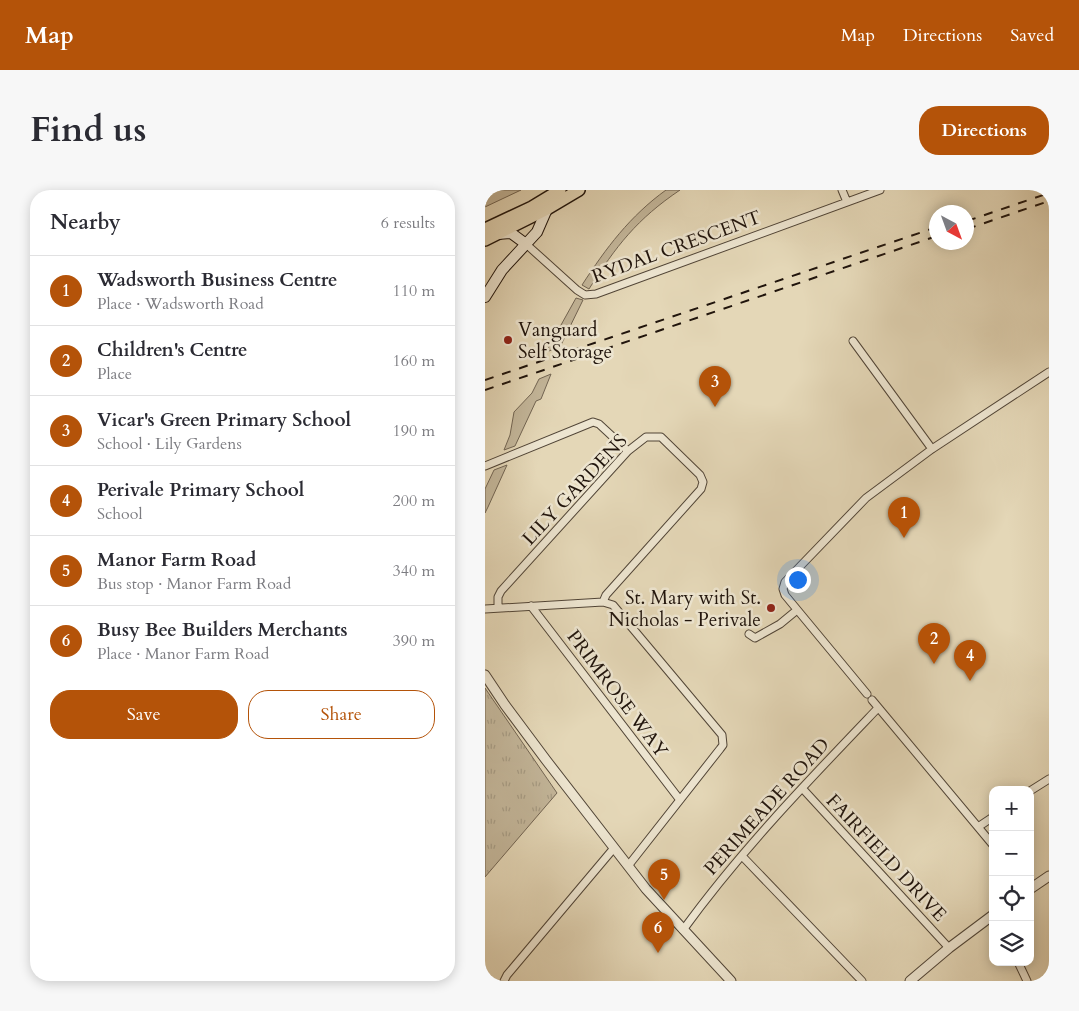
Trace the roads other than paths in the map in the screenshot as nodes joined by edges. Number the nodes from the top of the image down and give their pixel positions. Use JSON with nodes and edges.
{"nodes":[{"id":1,"x":560,"y":190,"type":"edge"},
{"id":2,"x":579,"y":190,"type":"edge"},
{"id":3,"x":842,"y":190,"type":"edge"},
{"id":4,"x":880,"y":190,"type":"edge"},
{"id":5,"x":847,"y":202,"type":"junction"},
{"id":6,"x":547,"y":209,"type":"junction"},
{"id":7,"x":485,"y":229,"type":"edge"},
{"id":8,"x":497,"y":234,"type":"junction"},
{"id":9,"x":485,"y":240,"type":"edge"},
{"id":10,"x":526,"y":244,"type":"junction"},
{"id":11,"x":485,"y":297,"type":"edge"},
{"id":12,"x":853,"y":341,"type":"dead end"},
{"id":13,"x":1049,"y":372,"type":"edge"},
{"id":14,"x":932,"y":449,"type":"junction"},
{"id":15,"x":628,"y":451,"type":"junction"},
{"id":16,"x":485,"y":466,"type":"edge"},
{"id":17,"x":603,"y":602,"type":"junction"},
{"id":18,"x":531,"y":606,"type":"junction"},
{"id":19,"x":498,"y":608,"type":"junction"},
{"id":20,"x":485,"y":609,"type":"edge"},
{"id":21,"x":797,"y":610,"type":"junction"},
{"id":22,"x":749,"y":634,"type":"dead end"},
{"id":23,"x":485,"y":675,"type":"edge"},
{"id":24,"x":878,"y":708,"type":"junction"},
{"id":25,"x":1049,"y":779,"type":"edge"},
{"id":26,"x":802,"y":788,"type":"junction"},
{"id":27,"x":1034,"y":788,"type":"edge"},
{"id":28,"x":680,"y":800,"type":"junction"},
{"id":29,"x":989,"y":820,"type":"edge"},
{"id":30,"x":978,"y":827,"type":"junction"},
{"id":31,"x":989,"y":840,"type":"edge"},
{"id":32,"x":614,"y":848,"type":"junction"},
{"id":33,"x":742,"y":856,"type":"junction"},
{"id":34,"x":628,"y":866,"type":"junction"},
{"id":35,"x":1049,"y":876,"type":"edge"},
{"id":36,"x":1034,"y":885,"type":"edge"},
{"id":37,"x":989,"y":918,"type":"edge"},
{"id":38,"x":683,"y":930,"type":"junction"},
{"id":39,"x":949,"y":948,"type":"junction"},
{"id":40,"x":1020,"y":966,"type":"edge"},
{"id":41,"x":504,"y":981,"type":"edge"},
{"id":42,"x":731,"y":981,"type":"edge"},
{"id":43,"x":862,"y":981,"type":"edge"},
{"id":44,"x":910,"y":981,"type":"edge"},
{"id":45,"x":1027,"y":981,"type":"edge"}],
"edges":[{"from":1,"to":7,"type":"highway"},
{"from":2,"to":6,"type":"highway"},
{"from":3,"to":5,"type":"street"},
{"from":4,"to":5,"type":"street","name":"RYDAL CRESCENT"},
{"from":5,"to":10,"type":"street","name":"RYDAL CRESCENT"},
{"from":6,"to":8,"type":"highway"},
{"from":6,"to":10,"type":"main road"},
{"from":8,"to":9,"type":"highway"},
{"from":8,"to":10,"type":"main road"},
{"from":10,"to":11,"type":"main road"},
{"from":12,"to":14,"type":"street"},
{"from":13,"to":14,"type":"street"},
{"from":14,"to":21,"type":"street"},
{"from":15,"to":16,"type":"street"},
{"from":15,"to":17,"type":"street","name":"LILY GARDENS"},
{"from":15,"to":19,"type":"street","name":"LILY GARDENS"},
{"from":17,"to":18,"type":"street"},
{"from":17,"to":28,"type":"street"},
{"from":18,"to":19,"type":"street"},
{"from":18,"to":28,"type":"street","name":"PRIMROSE WAY"},
{"from":19,"to":20,"type":"street"},
{"from":21,"to":22,"type":"street"},
{"from":21,"to":24,"type":"street"},
{"from":23,"to":32,"type":"street"},
{"from":24,"to":26,"type":"street","name":"PERIMEADE ROAD"},
{"from":24,"to":30,"type":"street"},
{"from":25,"to":27,"type":"street"},
{"from":26,"to":33,"type":"street","name":"PERIMEADE ROAD"},
{"from":26,"to":39,"type":"street","name":"FAIRFIELD DRIVE"},
{"from":28,"to":34,"type":"street"},
{"from":29,"to":30,"type":"street"},
{"from":30,"to":31,"type":"street"},
{"from":32,"to":34,"type":"street"},
{"from":32,"to":41,"type":"street"},
{"from":33,"to":38,"type":"street","name":"PERIMEADE ROAD"},
{"from":33,"to":43,"type":"street"},
{"from":34,"to":38,"type":"street"},
{"from":35,"to":36,"type":"street"},
{"from":37,"to":39,"type":"street"},
{"from":38,"to":42,"type":"street"},
{"from":39,"to":44,"type":"street"},
{"from":40,"to":45,"type":"street"}]}
